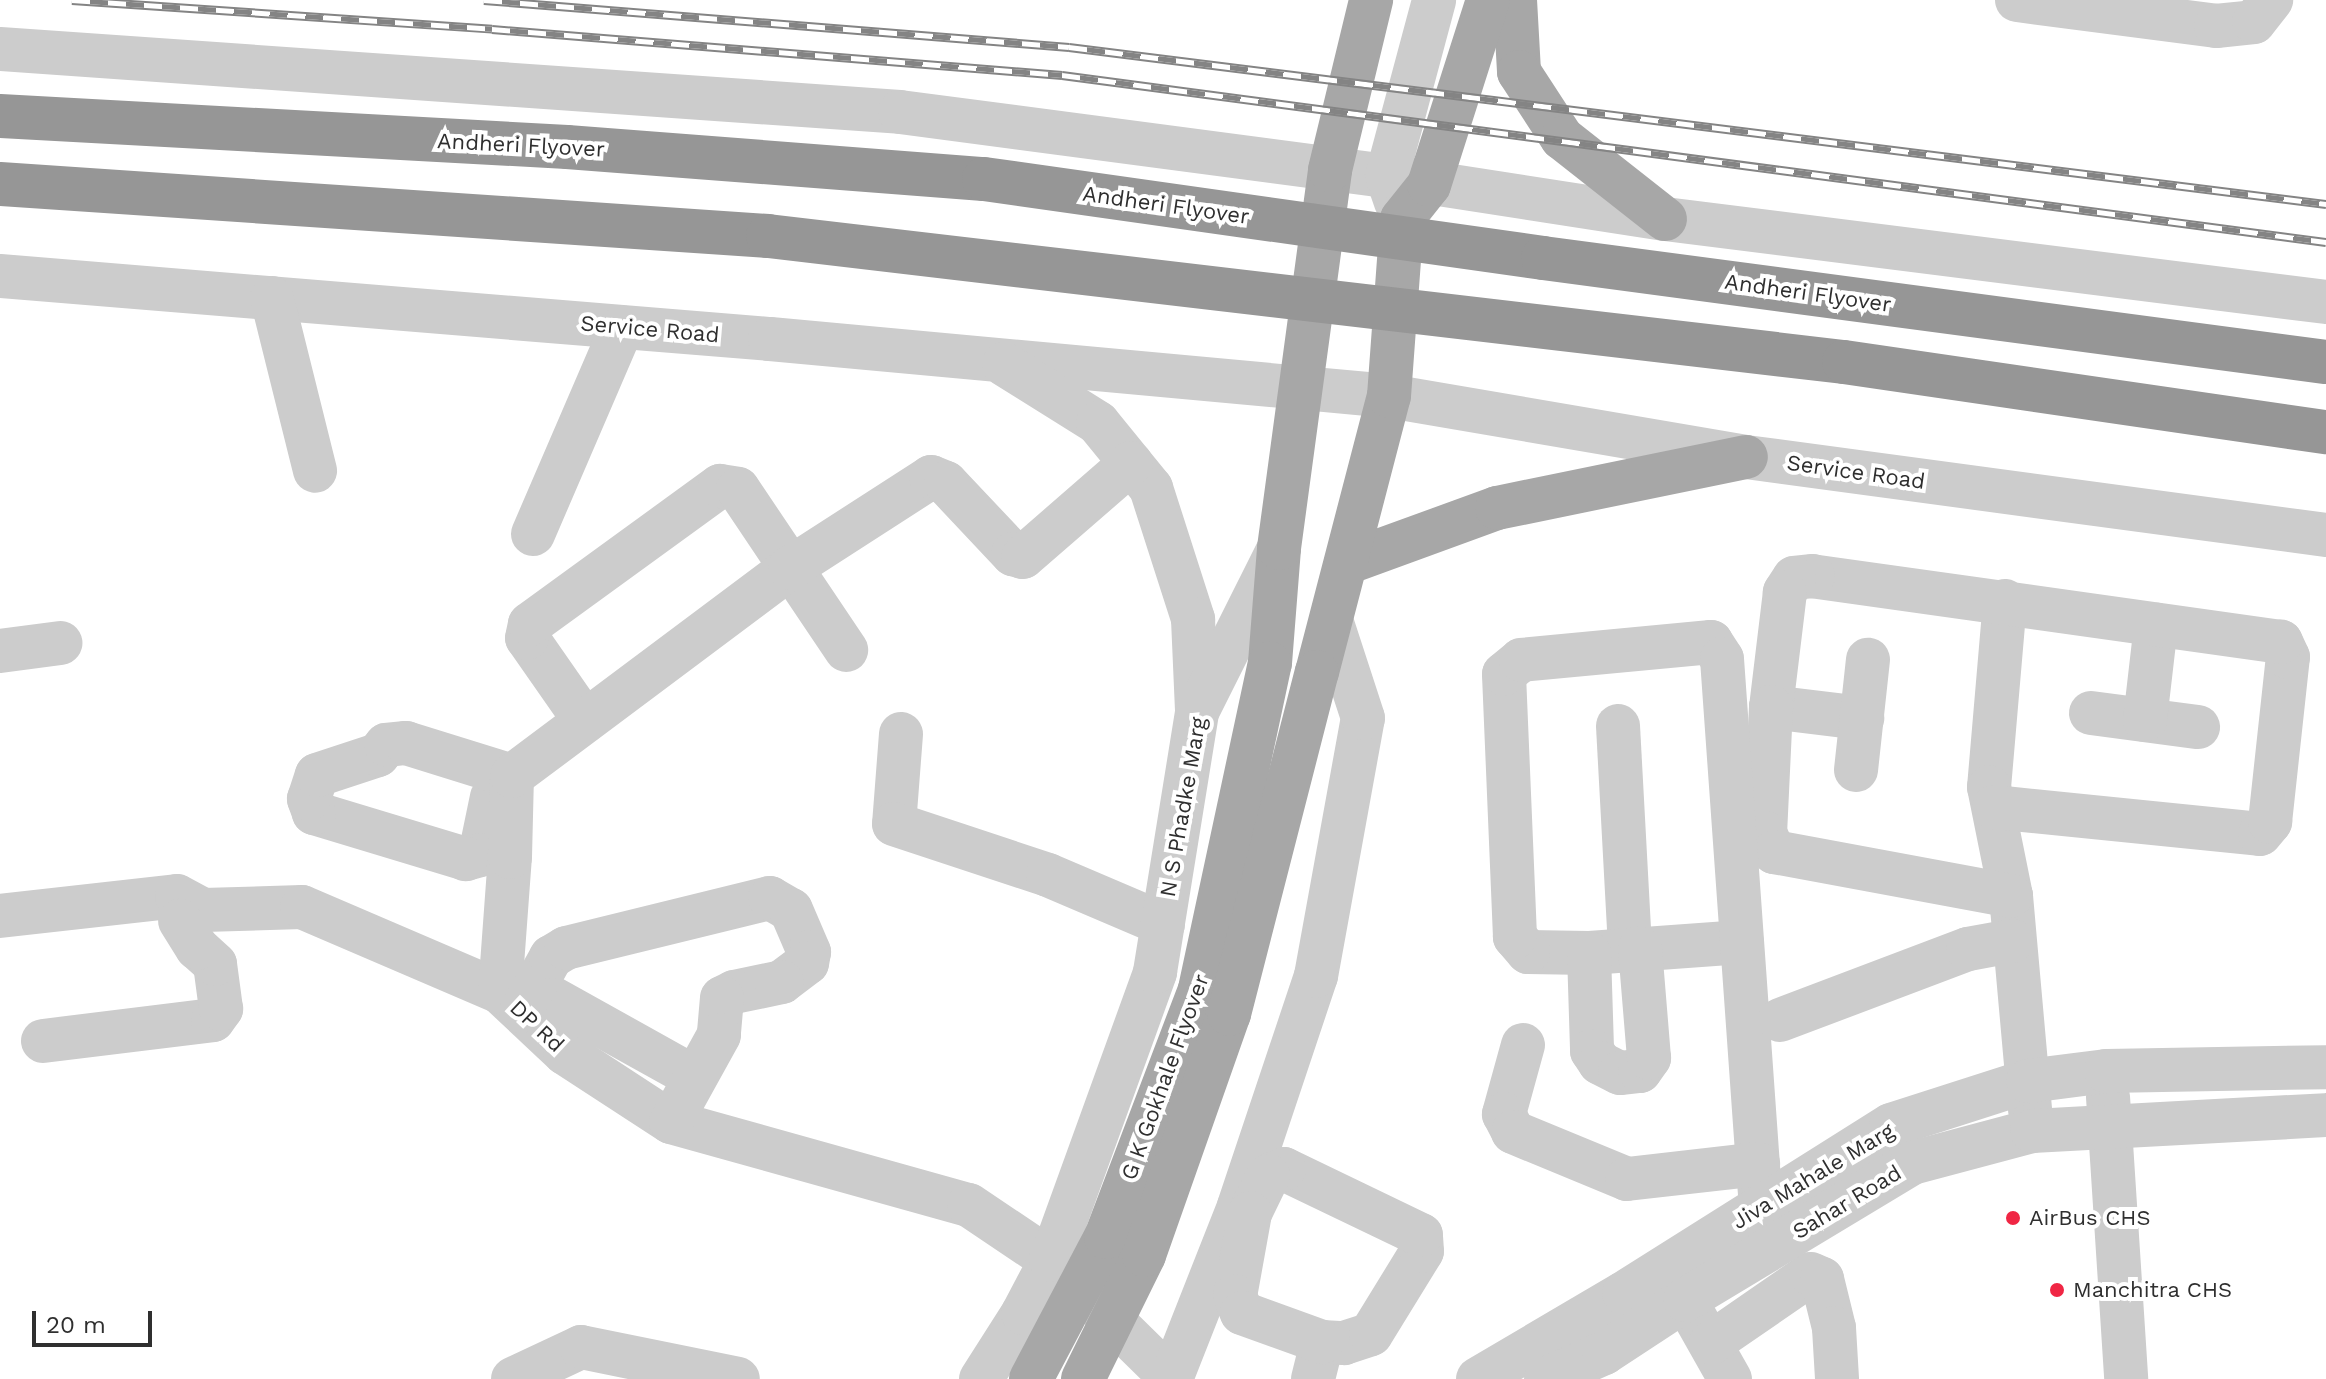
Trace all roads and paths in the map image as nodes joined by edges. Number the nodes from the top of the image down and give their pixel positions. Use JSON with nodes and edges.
{"nodes":[{"id":1,"x":1371,"y":0,"type":"edge"},
{"id":2,"x":1434,"y":0,"type":"edge"},
{"id":3,"x":1488,"y":0,"type":"edge"},
{"id":4,"x":1515,"y":0,"type":"edge"},
{"id":5,"x":2017,"y":0,"type":"edge"},
{"id":6,"x":2271,"y":0,"type":"edge"},
{"id":7,"x":0,"y":49,"type":"edge"},
{"id":8,"x":0,"y":116,"type":"edge"},
{"id":9,"x":1330,"y":170,"type":"junction"},
{"id":10,"x":1387,"y":176,"type":"junction"},
{"id":11,"x":0,"y":184,"type":"edge"},
{"id":12,"x":1429,"y":185,"type":"junction"},
{"id":13,"x":1402,"y":219,"type":"junction"},
{"id":14,"x":1665,"y":219,"type":"junction"},
{"id":15,"x":0,"y":276,"type":"edge"},
{"id":16,"x":272,"y":298,"type":"junction"},
{"id":17,"x":2326,"y":302,"type":"edge"},
{"id":18,"x":622,"y":327,"type":"junction"},
{"id":19,"x":996,"y":359,"type":"junction"},
{"id":20,"x":2326,"y":362,"type":"edge"},
{"id":21,"x":1301,"y":386,"type":"junction"},
{"id":22,"x":1389,"y":396,"type":"junction"},
{"id":23,"x":2326,"y":432,"type":"edge"},
{"id":24,"x":1746,"y":457,"type":"junction"},
{"id":25,"x":1131,"y":463,"type":"junction"},
{"id":26,"x":315,"y":471,"type":"dead end"},
{"id":27,"x":533,"y":534,"type":"dead end"},
{"id":28,"x":2326,"y":535,"type":"edge"},
{"id":29,"x":1279,"y":548,"type":"junction"},
{"id":30,"x":1346,"y":563,"type":"junction"},
{"id":31,"x":790,"y":568,"type":"junction"},
{"id":32,"x":2005,"y":601,"type":"junction"},
{"id":33,"x":1332,"y":623,"type":"junction"},
{"id":34,"x":2156,"y":625,"type":"junction"},
{"id":35,"x":60,"y":643,"type":"dead end"},
{"id":36,"x":846,"y":650,"type":"dead end"},
{"id":37,"x":0,"y":651,"type":"edge"},
{"id":38,"x":1868,"y":660,"type":"dead end"},
{"id":39,"x":1771,"y":707,"type":"junction"},
{"id":40,"x":1197,"y":712,"type":"junction"},
{"id":41,"x":2091,"y":713,"type":"dead end"},
{"id":42,"x":1862,"y":718,"type":"junction"},
{"id":43,"x":2145,"y":720,"type":"junction"},
{"id":44,"x":585,"y":721,"type":"junction"},
{"id":45,"x":1618,"y":726,"type":"dead end"},
{"id":46,"x":2198,"y":727,"type":"dead end"},
{"id":47,"x":901,"y":734,"type":"dead end"},
{"id":48,"x":1856,"y":770,"type":"dead end"},
{"id":49,"x":1994,"y":807,"type":"junction"},
{"id":50,"x":2011,"y":896,"type":"junction"},
{"id":51,"x":186,"y":914,"type":"junction"},
{"id":52,"x":0,"y":916,"type":"edge"},
{"id":53,"x":1163,"y":924,"type":"junction"},
{"id":54,"x":2012,"y":941,"type":"junction"},
{"id":55,"x":1742,"y":942,"type":"junction"},
{"id":56,"x":0,"y":946,"type":"edge"},
{"id":57,"x":1620,"y":950,"type":"junction"},
{"id":58,"x":521,"y":999,"type":"junction"},
{"id":59,"x":1780,"y":1020,"type":"dead end"},
{"id":60,"x":575,"y":1035,"type":"junction"},
{"id":61,"x":43,"y":1041,"type":"dead end"},
{"id":62,"x":1523,"y":1045,"type":"dead end"},
{"id":63,"x":2326,"y":1067,"type":"edge"},
{"id":64,"x":678,"y":1068,"type":"dead end"},
{"id":65,"x":2261,"y":1069,"type":"junction"},
{"id":66,"x":2106,"y":1071,"type":"junction"},
{"id":67,"x":2028,"y":1081,"type":"junction"},
{"id":68,"x":2326,"y":1115,"type":"edge"},
{"id":69,"x":2261,"y":1119,"type":"junction"},
{"id":70,"x":671,"y":1122,"type":"junction"},
{"id":71,"x":2110,"y":1127,"type":"junction"},
{"id":72,"x":2032,"y":1131,"type":"junction"},
{"id":73,"x":1758,"y":1164,"type":"junction"},
{"id":74,"x":1761,"y":1208,"type":"junction"},
{"id":75,"x":1051,"y":1260,"type":"junction"},
{"id":76,"x":1676,"y":1283,"type":"junction"},
{"id":77,"x":1318,"y":1360,"type":"edge"},
{"id":78,"x":1720,"y":1361,"type":"edge"},
{"id":79,"x":513,"y":1379,"type":"edge"},
{"id":80,"x":738,"y":1379,"type":"edge"},
{"id":81,"x":981,"y":1379,"type":"edge"},
{"id":82,"x":1031,"y":1379,"type":"edge"},
{"id":83,"x":1083,"y":1379,"type":"edge"},
{"id":84,"x":1171,"y":1379,"type":"edge"},
{"id":85,"x":1478,"y":1379,"type":"edge"},
{"id":86,"x":1546,"y":1379,"type":"edge"},
{"id":87,"x":1837,"y":1379,"type":"edge"},
{"id":88,"x":2126,"y":1379,"type":"edge"}],
"edges":[{"from":1,"to":9,"type":"main road","name":"N S Phadke Marg"},
{"from":2,"to":10,"type":"street"},
{"from":3,"to":12,"type":"main road"},
{"from":4,"to":14,"type":"main road"},
{"from":5,"to":6,"type":"street"},
{"from":7,"to":9,"type":"street"},
{"from":8,"to":20,"type":"highway","name":"Andheri Flyover","bridge":true},
{"from":9,"to":10,"type":"street"},
{"from":9,"to":21,"type":"main road","name":"N S Phadke Marg"},
{"from":10,"to":12,"type":"street"},
{"from":10,"to":13,"type":"street"},
{"from":11,"to":23,"type":"highway","bridge":true},
{"from":12,"to":13,"type":"main road"},
{"from":12,"to":14,"type":"street"},
{"from":13,"to":22,"type":"main road"},
{"from":14,"to":17,"type":"street"},
{"from":15,"to":16,"type":"street","name":"Service Road"},
{"from":16,"to":18,"type":"street","name":"Service Road"},
{"from":16,"to":26,"type":"street"},
{"from":18,"to":19,"type":"street","name":"Service Road"},
{"from":18,"to":27,"type":"street"},
{"from":19,"to":21,"type":"street","name":"Service Road"},
{"from":19,"to":25,"type":"street"},
{"from":21,"to":22,"type":"street","name":"Service Road"},
{"from":21,"to":29,"type":"main road","name":"N S Phadke Marg"},
{"from":22,"to":24,"type":"street","name":"Service Road"},
{"from":22,"to":30,"type":"main road"},
{"from":24,"to":28,"type":"street","name":"Service Road"},
{"from":24,"to":30,"type":"main road"},
{"from":25,"to":31,"type":"street"},
{"from":25,"to":40,"type":"street"},
{"from":29,"to":40,"type":"street","name":"N S Phadke Marg"},
{"from":29,"to":82,"type":"main road","name":"G K Gokhale Flyover","bridge":true},
{"from":30,"to":33,"type":"main road"},
{"from":31,"to":36,"type":"street"},
{"from":31,"to":44,"type":"street"},
{"from":31,"to":44,"type":"street"},
{"from":32,"to":34,"type":"street"},
{"from":32,"to":39,"type":"street"},
{"from":32,"to":49,"type":"street"},
{"from":33,"to":83,"type":"main road","name":"G K Gokhale Flyover","bridge":true},
{"from":33,"to":84,"type":"street"},
{"from":34,"to":43,"type":"street"},
{"from":34,"to":49,"type":"street"},
{"from":35,"to":37,"type":"street"},
{"from":38,"to":42,"type":"street"},
{"from":39,"to":42,"type":"street"},
{"from":39,"to":50,"type":"street"},
{"from":40,"to":53,"type":"street","name":"N S Phadke Marg"},
{"from":41,"to":43,"type":"street"},
{"from":42,"to":48,"type":"street"},
{"from":43,"to":46,"type":"street"},
{"from":44,"to":58,"type":"street"},
{"from":45,"to":57,"type":"street"},
{"from":47,"to":53,"type":"street"},
{"from":49,"to":50,"type":"street"},
{"from":50,"to":54,"type":"street"},
{"from":51,"to":52,"type":"street","name":"DP Rd"},
{"from":51,"to":56,"type":"street"},
{"from":51,"to":58,"type":"street","name":"DP Rd"},
{"from":51,"to":61,"type":"street"},
{"from":53,"to":75,"type":"street","name":"N S Phadke Marg"},
{"from":54,"to":59,"type":"street"},
{"from":54,"to":67,"type":"street"},
{"from":55,"to":57,"type":"street"},
{"from":55,"to":57,"type":"street"},
{"from":55,"to":73,"type":"street"},
{"from":58,"to":60,"type":"street","name":"DP Rd"},
{"from":58,"to":70,"type":"street"},
{"from":60,"to":64,"type":"street"},
{"from":60,"to":70,"type":"street","name":"DP Rd"},
{"from":62,"to":73,"type":"street"},
{"from":63,"to":65,"type":"street","name":"Jiva Mahale Marg"},
{"from":65,"to":66,"type":"street","name":"Jiva Mahale Marg"},
{"from":65,"to":69,"type":"street"},
{"from":66,"to":67,"type":"street","name":"Jiva Mahale Marg"},
{"from":66,"to":71,"type":"street"},
{"from":67,"to":72,"type":"street"},
{"from":67,"to":74,"type":"street","name":"Jiva Mahale Marg"},
{"from":68,"to":69,"type":"street","name":"Sahar Road"},
{"from":69,"to":71,"type":"street","name":"Sahar Road"},
{"from":70,"to":75,"type":"street","name":"DP Rd"},
{"from":71,"to":72,"type":"street","name":"Sahar Road"},
{"from":71,"to":88,"type":"street"},
{"from":72,"to":76,"type":"street","name":"Sahar Road"},
{"from":73,"to":74,"type":"street"},
{"from":74,"to":76,"type":"street","name":"Jiva Mahale Marg"},
{"from":75,"to":81,"type":"street","name":"N S Phadke Marg"},
{"from":75,"to":84,"type":"street"},
{"from":76,"to":78,"type":"street"},
{"from":76,"to":85,"type":"street","name":"Jiva Mahale Marg"},
{"from":76,"to":86,"type":"street","name":"Sahar Road"},
{"from":77,"to":77,"type":"street"},
{"from":78,"to":87,"type":"street"},
{"from":79,"to":80,"type":"street"}]}
